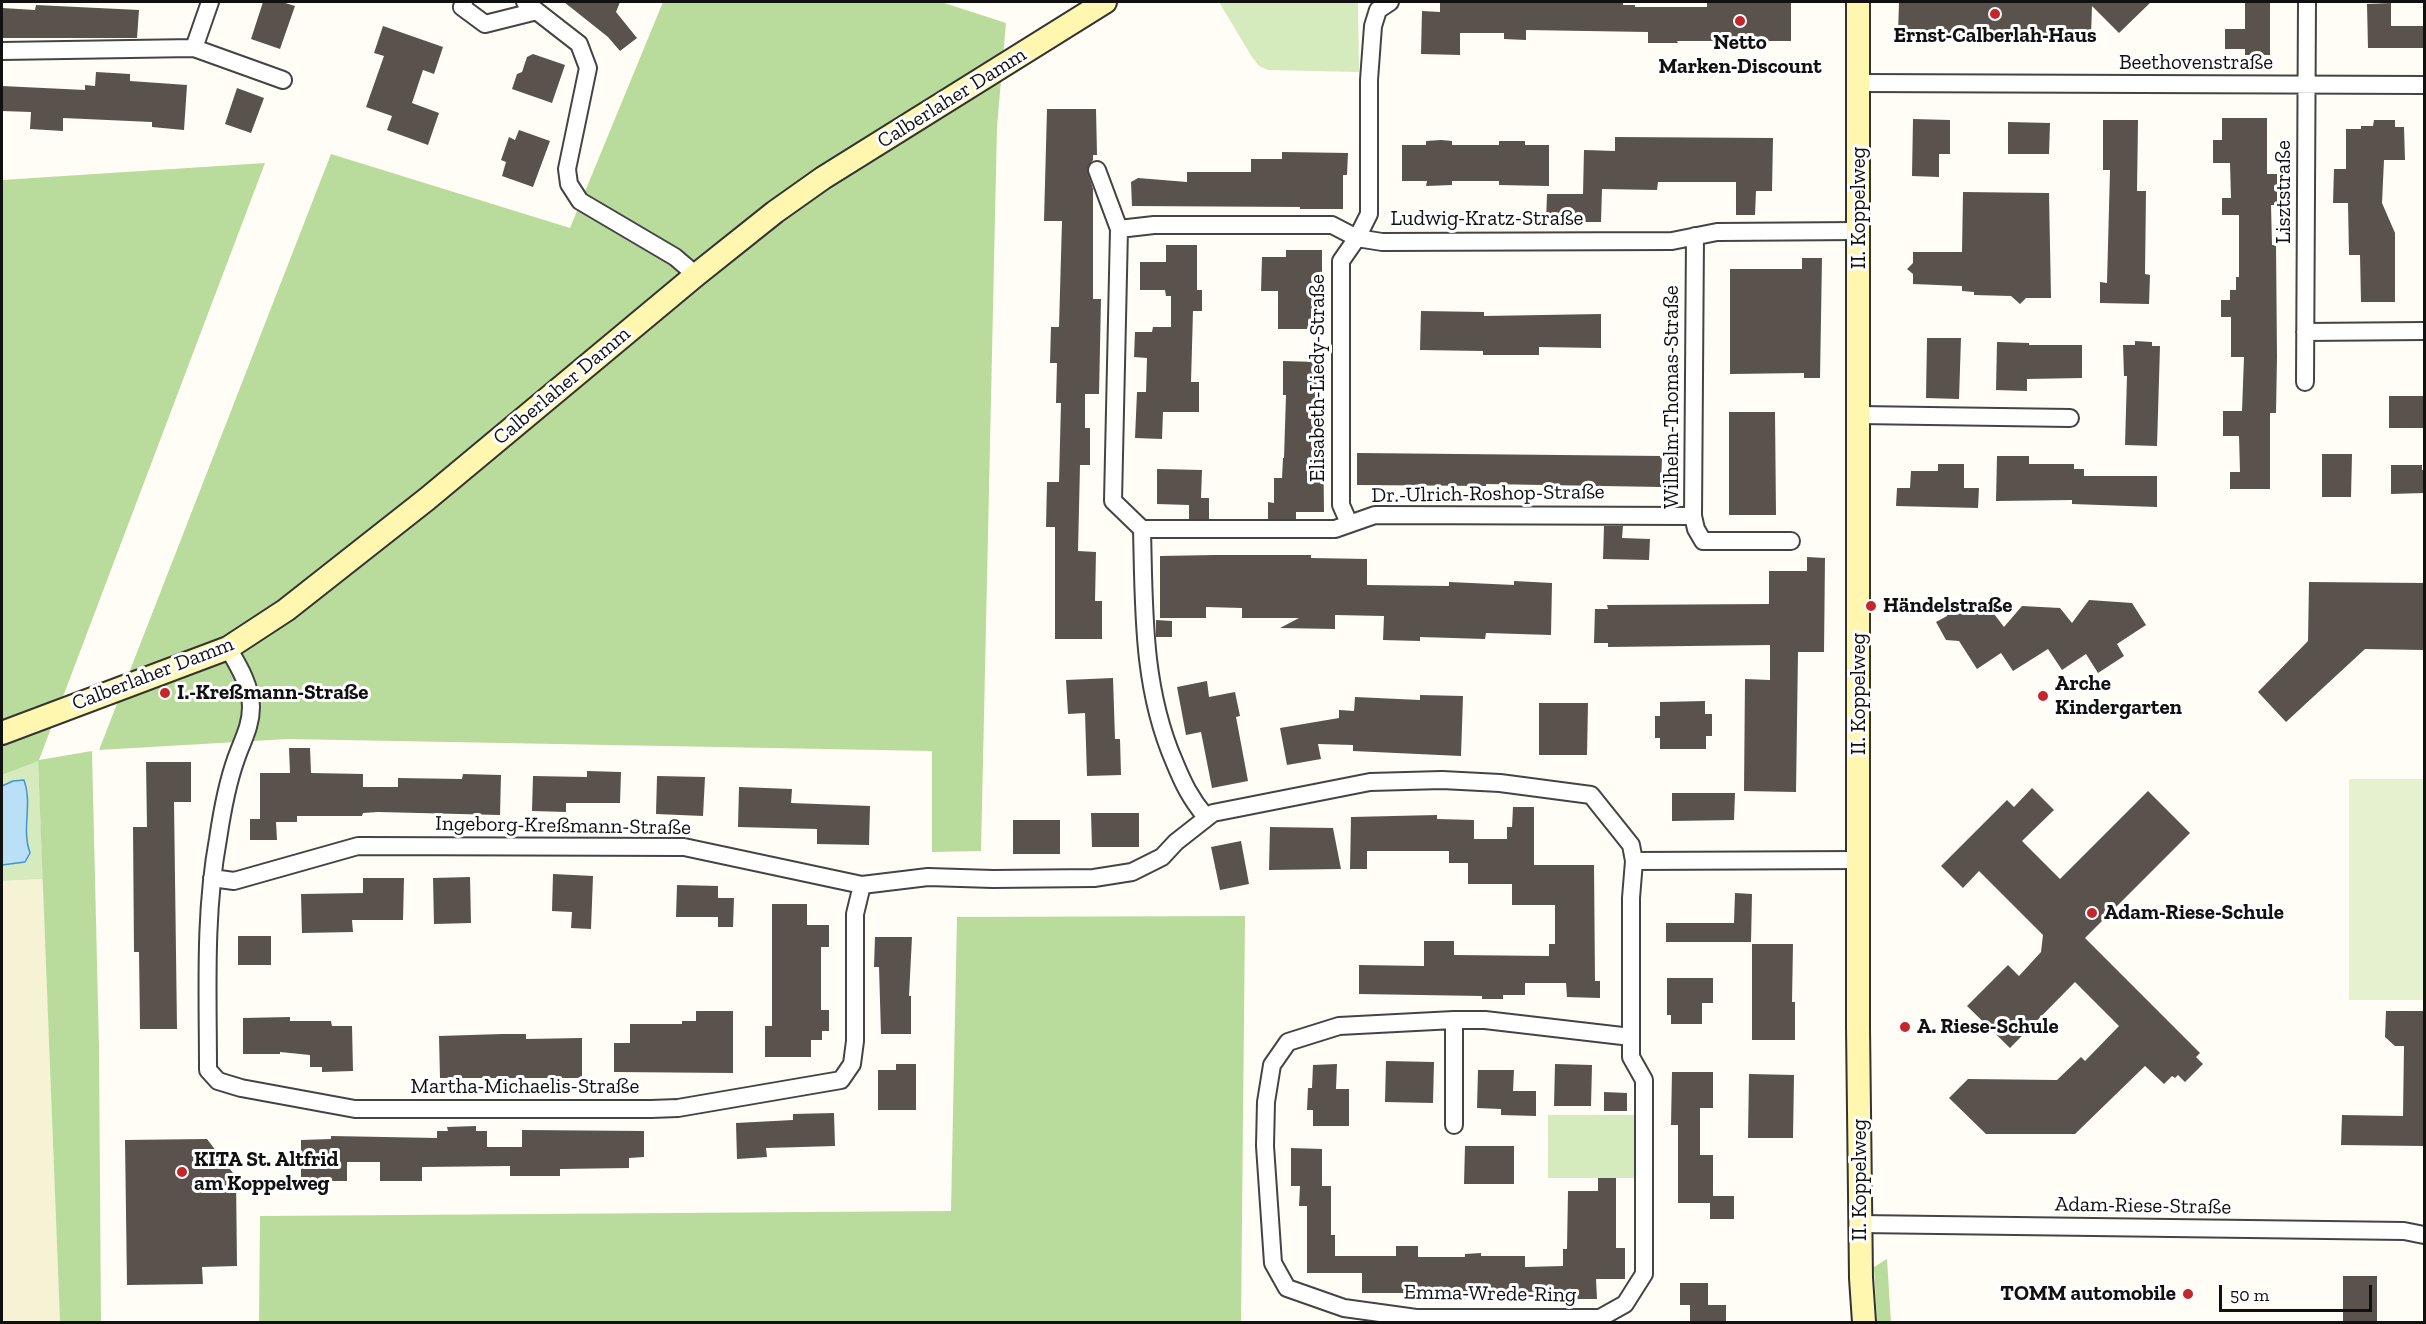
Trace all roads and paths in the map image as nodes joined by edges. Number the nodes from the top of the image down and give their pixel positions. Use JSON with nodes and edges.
{"nodes":[{"id":1,"x":210,"y":2,"type":"edge"},
{"id":2,"x":464,"y":2,"type":"edge"},
{"id":3,"x":1105,"y":2,"type":"edge"},
{"id":4,"x":1390,"y":2,"type":"edge"},
{"id":5,"x":1858,"y":2,"type":"edge"},
{"id":6,"x":2307,"y":2,"type":"edge"},
{"id":7,"x":531,"y":6,"type":"edge"},
{"id":8,"x":194,"y":48,"type":"junction"},
{"id":9,"x":2,"y":51,"type":"edge"},
{"id":10,"x":283,"y":80,"type":"dead end"},
{"id":11,"x":1859,"y":83,"type":"junction"},
{"id":12,"x":2307,"y":85,"type":"junction"},
{"id":13,"x":2424,"y":85,"type":"edge"},
{"id":14,"x":1097,"y":170,"type":"dead end"},
{"id":15,"x":1119,"y":229,"type":"junction"},
{"id":16,"x":1858,"y":231,"type":"junction"},
{"id":17,"x":1695,"y":236,"type":"junction"},
{"id":18,"x":1357,"y":238,"type":"junction"},
{"id":19,"x":696,"y":275,"type":"junction"},
{"id":20,"x":2305,"y":332,"type":"junction"},
{"id":21,"x":2424,"y":332,"type":"edge"},
{"id":22,"x":2305,"y":382,"type":"dead end"},
{"id":23,"x":1858,"y":414,"type":"junction"},
{"id":24,"x":2070,"y":418,"type":"dead end"},
{"id":25,"x":1693,"y":516,"type":"junction"},
{"id":26,"x":1349,"y":523,"type":"junction"},
{"id":27,"x":1142,"y":529,"type":"junction"},
{"id":28,"x":1791,"y":541,"type":"dead end"},
{"id":29,"x":228,"y":648,"type":"junction"},
{"id":30,"x":2,"y":733,"type":"edge"},
{"id":31,"x":1206,"y":817,"type":"junction"},
{"id":32,"x":1860,"y":860,"type":"junction"},
{"id":33,"x":1635,"y":861,"type":"junction"},
{"id":34,"x":212,"y":878,"type":"junction"},
{"id":35,"x":862,"y":885,"type":"junction"},
{"id":36,"x":1454,"y":1020,"type":"junction"},
{"id":37,"x":1631,"y":1037,"type":"junction"},
{"id":38,"x":1454,"y":1125,"type":"dead end"},
{"id":39,"x":1860,"y":1224,"type":"junction"},
{"id":40,"x":2424,"y":1235,"type":"edge"},
{"id":41,"x":1861,"y":1278,"type":"junction"},
{"id":42,"x":1857,"y":1323,"type":"edge"},
{"id":43,"x":1864,"y":1323,"type":"edge"}],
"edges":[{"from":1,"to":8,"type":"street"},
{"from":2,"to":7,"type":"street"},
{"from":3,"to":19,"type":"street","name":"Calberlaher Damm"},
{"from":4,"to":18,"type":"street","name":"Elisabeth-Liedy-Straße"},
{"from":5,"to":11,"type":"street","name":"II. Koppelweg"},
{"from":6,"to":12,"type":"street","name":"Lisztstraße"},
{"from":7,"to":19,"type":"street"},
{"from":8,"to":9,"type":"street"},
{"from":8,"to":10,"type":"street"},
{"from":11,"to":12,"type":"street","name":"Beethovenstraße"},
{"from":11,"to":16,"type":"street","name":"II. Koppelweg"},
{"from":12,"to":13,"type":"street","name":"Beethovenstraße"},
{"from":12,"to":20,"type":"street","name":"Lisztstraße"},
{"from":14,"to":15,"type":"street"},
{"from":15,"to":18,"type":"street","name":"Ludwig-Kratz-Straße"},
{"from":15,"to":27,"type":"street"},
{"from":16,"to":17,"type":"street","name":"Ludwig-Kratz-Straße"},
{"from":16,"to":23,"type":"street","name":"II. Koppelweg"},
{"from":17,"to":18,"type":"street","name":"Ludwig-Kratz-Straße"},
{"from":17,"to":25,"type":"street","name":"Wilhelm-Thomas-Straße"},
{"from":18,"to":26,"type":"street","name":"Elisabeth-Liedy-Straße"},
{"from":19,"to":29,"type":"street","name":"Calberlaher Damm"},
{"from":20,"to":21,"type":"street"},
{"from":20,"to":22,"type":"street","name":"Lisztstraße"},
{"from":23,"to":24,"type":"street"},
{"from":23,"to":32,"type":"street","name":"II. Koppelweg"},
{"from":25,"to":26,"type":"street","name":"Dr.-Ulrich-Roshop-Straße"},
{"from":25,"to":28,"type":"street","name":"Wilhelm-Thomas-Straße"},
{"from":26,"to":27,"type":"street","name":"Dr.-Ulrich-Roshop-Straße"},
{"from":27,"to":31,"type":"street"},
{"from":29,"to":30,"type":"street","name":"Calberlaher Damm"},
{"from":29,"to":34,"type":"street"},
{"from":31,"to":33,"type":"street","name":"Ingeborg-Kreßmann-Straße"},
{"from":31,"to":35,"type":"street","name":"Ingeborg-Kreßmann-Straße"},
{"from":32,"to":33,"type":"street"},
{"from":32,"to":39,"type":"street","name":"II. Koppelweg"},
{"from":33,"to":37,"type":"street","name":"Emma-Wrede-Ring"},
{"from":34,"to":35,"type":"street","name":"Ingeborg-Kreßmann-Straße"},
{"from":34,"to":35,"type":"street","name":"Martha-Michaelis-Straße"},
{"from":36,"to":37,"type":"street","name":"Emma-Wrede-Ring"},
{"from":36,"to":37,"type":"street","name":"Emma-Wrede-Ring"},
{"from":36,"to":38,"type":"street"},
{"from":39,"to":40,"type":"street","name":"Adam-Riese-Straße"},
{"from":39,"to":41,"type":"street","name":"II. Koppelweg"},
{"from":41,"to":42,"type":"street","name":"II. Koppelweg"},
{"from":41,"to":43,"type":"street","name":"II. Koppelweg"}]}
